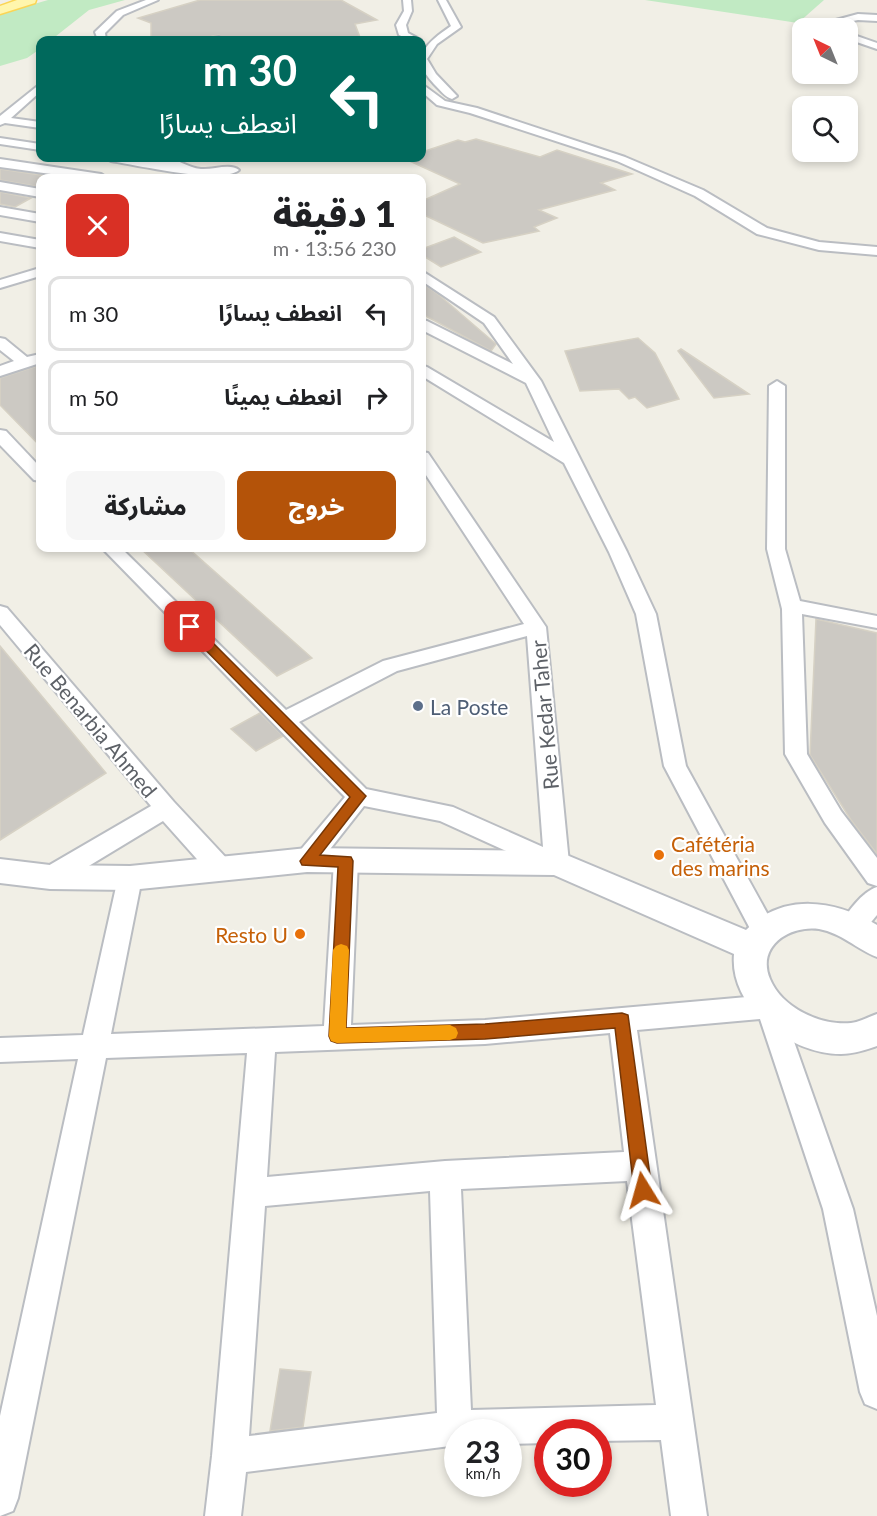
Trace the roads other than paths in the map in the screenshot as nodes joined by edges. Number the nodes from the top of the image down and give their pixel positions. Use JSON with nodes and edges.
{"nodes":[{"id":1,"x":30,"y":0,"type":"edge"},
{"id":2,"x":154,"y":0,"type":"edge"},
{"id":3,"x":407,"y":0,"type":"edge"},
{"id":4,"x":442,"y":0,"type":"edge"},
{"id":5,"x":0,"y":10,"type":"edge"},
{"id":6,"x":853,"y":18,"type":"edge"},
{"id":7,"x":877,"y":18,"type":"edge"},
{"id":8,"x":101,"y":36,"type":"edge"},
{"id":9,"x":407,"y":36,"type":"edge"},
{"id":10,"x":858,"y":39,"type":"edge"},
{"id":11,"x":426,"y":41,"type":"edge"},
{"id":12,"x":434,"y":42,"type":"junction"},
{"id":13,"x":877,"y":46,"type":"edge"},
{"id":14,"x":426,"y":53,"type":"edge"},
{"id":15,"x":426,"y":65,"type":"edge"},
{"id":16,"x":36,"y":90,"type":"edge"},
{"id":17,"x":426,"y":90,"type":"edge"},
{"id":18,"x":473,"y":110,"type":"junction"},
{"id":19,"x":2,"y":121,"type":"edge"},
{"id":20,"x":36,"y":125,"type":"edge"},
{"id":21,"x":0,"y":141,"type":"edge"},
{"id":22,"x":36,"y":146,"type":"edge"},
{"id":23,"x":139,"y":162,"type":"edge"},
{"id":24,"x":173,"y":162,"type":"edge"},
{"id":25,"x":222,"y":162,"type":"edge"},
{"id":26,"x":0,"y":163,"type":"edge"},
{"id":27,"x":182,"y":168,"type":"junction"},
{"id":28,"x":233,"y":170,"type":"junction"},
{"id":29,"x":74,"y":174,"type":"edge"},
{"id":30,"x":197,"y":174,"type":"edge"},
{"id":31,"x":214,"y":174,"type":"edge"},
{"id":32,"x":239,"y":174,"type":"edge"},
{"id":33,"x":0,"y":186,"type":"edge"},
{"id":34,"x":36,"y":192,"type":"edge"},
{"id":35,"x":0,"y":212,"type":"edge"},
{"id":36,"x":36,"y":217,"type":"edge"},
{"id":37,"x":0,"y":237,"type":"edge"},
{"id":38,"x":14,"y":239,"type":"junction"},
{"id":39,"x":0,"y":243,"type":"edge"},
{"id":40,"x":36,"y":243,"type":"edge"},
{"id":41,"x":877,"y":251,"type":"edge"},
{"id":42,"x":36,"y":274,"type":"edge"},
{"id":43,"x":426,"y":278,"type":"edge"},
{"id":44,"x":0,"y":284,"type":"edge"},
{"id":45,"x":426,"y":326,"type":"edge"},
{"id":46,"x":0,"y":342,"type":"edge"},
{"id":47,"x":36,"y":359,"type":"edge"},
{"id":48,"x":25,"y":363,"type":"junction"},
{"id":49,"x":0,"y":371,"type":"edge"},
{"id":50,"x":426,"y":372,"type":"edge"},
{"id":51,"x":533,"y":381,"type":"junction"},
{"id":52,"x":777,"y":386,"type":"dead end"},
{"id":53,"x":0,"y":435,"type":"edge"},
{"id":54,"x":571,"y":460,"type":"junction"},
{"id":55,"x":426,"y":463,"type":"edge"},
{"id":56,"x":36,"y":472,"type":"edge"},
{"id":57,"x":115,"y":552,"type":"edge"},
{"id":58,"x":792,"y":606,"type":"junction"},
{"id":59,"x":0,"y":612,"type":"edge"},
{"id":60,"x":877,"y":622,"type":"edge"},
{"id":61,"x":536,"y":627,"type":"junction"},
{"id":62,"x":283,"y":721,"type":"junction"},
{"id":63,"x":359,"y":796,"type":"junction"},
{"id":64,"x":166,"y":808,"type":"junction"},
{"id":65,"x":307,"y":861,"type":"junction"},
{"id":66,"x":346,"y":861,"type":"junction"},
{"id":67,"x":557,"y":863,"type":"junction"},
{"id":68,"x":221,"y":869,"type":"junction"},
{"id":69,"x":0,"y":871,"type":"edge"},
{"id":70,"x":877,"y":876,"type":"edge"},
{"id":71,"x":50,"y":877,"type":"junction"},
{"id":72,"x":130,"y":878,"type":"junction"},
{"id":73,"x":877,"y":897,"type":"edge"},
{"id":74,"x":865,"y":935,"type":"edge"},
{"id":75,"x":760,"y":941,"type":"junction"},
{"id":76,"x":769,"y":1007,"type":"junction"},
{"id":77,"x":622,"y":1020,"type":"junction"},
{"id":78,"x":877,"y":1029,"type":"edge"},
{"id":79,"x":337,"y":1036,"type":"junction"},
{"id":80,"x":262,"y":1040,"type":"junction"},
{"id":81,"x":95,"y":1046,"type":"junction"},
{"id":82,"x":0,"y":1050,"type":"edge"},
{"id":83,"x":640,"y":1166,"type":"junction"},
{"id":84,"x":445,"y":1175,"type":"junction"},
{"id":85,"x":251,"y":1193,"type":"junction"},
{"id":86,"x":877,"y":1392,"type":"edge"},
{"id":87,"x":455,"y":1419,"type":"edge"},
{"id":88,"x":677,"y":1422,"type":"junction"},
{"id":89,"x":522,"y":1426,"type":"edge"},
{"id":90,"x":444,"y":1429,"type":"edge"},
{"id":91,"x":231,"y":1455,"type":"junction"},
{"id":92,"x":0,"y":1498,"type":"edge"},
{"id":93,"x":223,"y":1516,"type":"edge"},
{"id":94,"x":689,"y":1516,"type":"edge"}],
"edges":[{"from":1,"to":5,"type":"main road"},
{"from":2,"to":8,"type":"street"},
{"from":3,"to":9,"type":"street"},
{"from":4,"to":12,"type":"street"},
{"from":6,"to":7,"type":"street"},
{"from":10,"to":13,"type":"street"},
{"from":11,"to":12,"type":"street"},
{"from":12,"to":14,"type":"street"},
{"from":15,"to":18,"type":"street"},
{"from":16,"to":19,"type":"street"},
{"from":17,"to":18,"type":"street"},
{"from":18,"to":41,"type":"street"},
{"from":19,"to":20,"type":"street"},
{"from":21,"to":22,"type":"street"},
{"from":23,"to":27,"type":"street"},
{"from":24,"to":27,"type":"street"},
{"from":25,"to":28,"type":"street"},
{"from":26,"to":29,"type":"street"},
{"from":27,"to":30,"type":"street"},
{"from":28,"to":31,"type":"street"},
{"from":28,"to":32,"type":"street"},
{"from":33,"to":34,"type":"street"},
{"from":35,"to":36,"type":"street"},
{"from":37,"to":38,"type":"street"},
{"from":38,"to":39,"type":"street"},
{"from":38,"to":40,"type":"street"},
{"from":42,"to":44,"type":"street"},
{"from":43,"to":51,"type":"street"},
{"from":45,"to":51,"type":"street"},
{"from":46,"to":48,"type":"street"},
{"from":47,"to":48,"type":"street"},
{"from":48,"to":49,"type":"street"},
{"from":50,"to":54,"type":"street"},
{"from":51,"to":54,"type":"street"},
{"from":52,"to":58,"type":"street"},
{"from":53,"to":56,"type":"street"},
{"from":54,"to":75,"type":"street"},
{"from":55,"to":61,"type":"street","name":"Rue Kedar Taher"},
{"from":57,"to":62,"type":"street"},
{"from":58,"to":60,"type":"street"},
{"from":58,"to":70,"type":"street"},
{"from":59,"to":64,"type":"street","name":"Rue Benarbia Ahmed"},
{"from":61,"to":62,"type":"street"},
{"from":61,"to":67,"type":"street","name":"Rue Kedar Taher"},
{"from":62,"to":63,"type":"street"},
{"from":63,"to":65,"type":"street"},
{"from":63,"to":67,"type":"street"},
{"from":64,"to":68,"type":"street"},
{"from":64,"to":71,"type":"street","name":"Rue Benarbia Ahmed"},
{"from":65,"to":66,"type":"street"},
{"from":65,"to":68,"type":"street"},
{"from":66,"to":67,"type":"street"},
{"from":66,"to":79,"type":"street"},
{"from":67,"to":75,"type":"street"},
{"from":68,"to":72,"type":"street"},
{"from":69,"to":71,"type":"street"},
{"from":71,"to":72,"type":"street"},
{"from":72,"to":81,"type":"street"},
{"from":73,"to":74,"type":"street"},
{"from":74,"to":75,"type":"street"},
{"from":75,"to":76,"type":"street"},
{"from":76,"to":77,"type":"street"},
{"from":76,"to":78,"type":"street"},
{"from":76,"to":86,"type":"street"},
{"from":77,"to":79,"type":"street"},
{"from":77,"to":83,"type":"street"},
{"from":79,"to":80,"type":"street"},
{"from":80,"to":81,"type":"street"},
{"from":80,"to":85,"type":"street"},
{"from":81,"to":82,"type":"street"},
{"from":81,"to":92,"type":"street"},
{"from":83,"to":84,"type":"street"},
{"from":83,"to":88,"type":"street"},
{"from":84,"to":85,"type":"street"},
{"from":84,"to":87,"type":"street"},
{"from":85,"to":91,"type":"street"},
{"from":88,"to":89,"type":"street"},
{"from":88,"to":94,"type":"street"},
{"from":90,"to":91,"type":"street"},
{"from":91,"to":93,"type":"street"}]}
